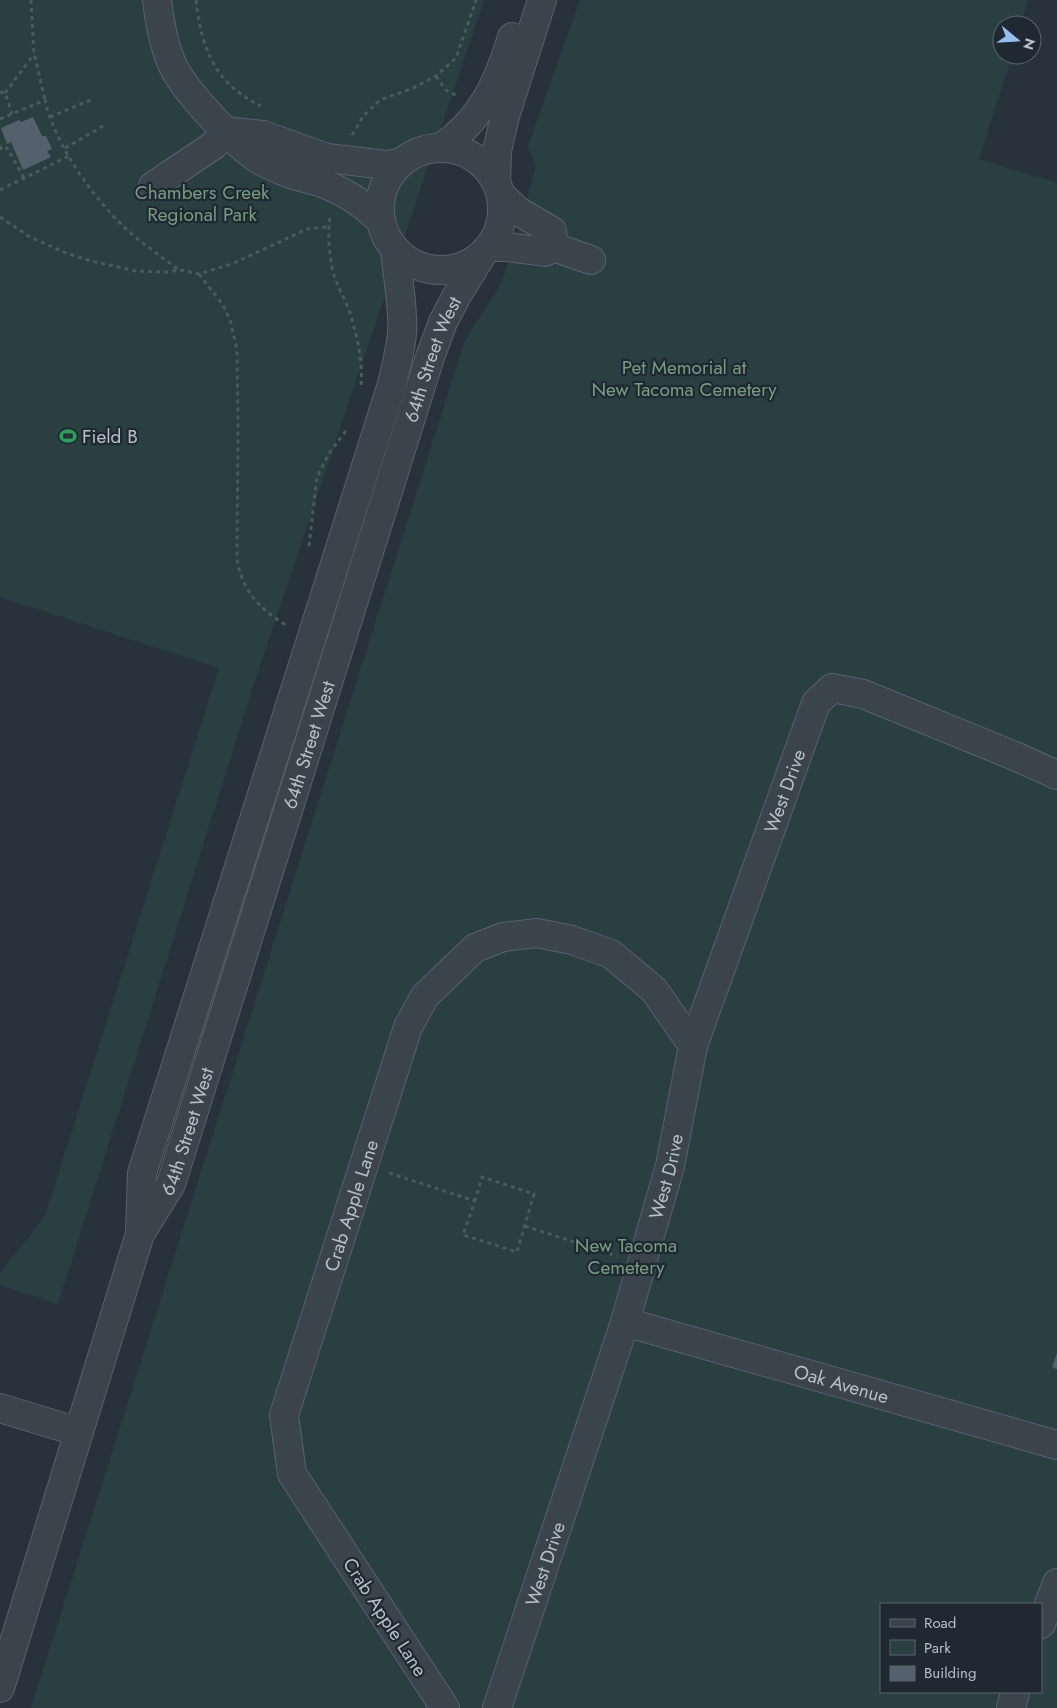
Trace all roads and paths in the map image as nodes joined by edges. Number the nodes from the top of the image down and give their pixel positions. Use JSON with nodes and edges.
{"nodes":[{"id":1,"x":31,"y":0,"type":"edge"},
{"id":2,"x":157,"y":0,"type":"edge"},
{"id":3,"x":196,"y":0,"type":"edge"},
{"id":4,"x":476,"y":0,"type":"edge"},
{"id":5,"x":524,"y":0,"type":"edge"},
{"id":6,"x":542,"y":0,"type":"edge"},
{"id":7,"x":34,"y":54,"type":"junction"},
{"id":8,"x":436,"y":76,"type":"junction"},
{"id":9,"x":0,"y":92,"type":"edge"},
{"id":10,"x":5,"y":93,"type":"junction"},
{"id":11,"x":461,"y":98,"type":"dead end"},
{"id":12,"x":45,"y":100,"type":"junction"},
{"id":13,"x":91,"y":100,"type":"dead end"},
{"id":14,"x":266,"y":108,"type":"dead end"},
{"id":15,"x":12,"y":114,"type":"junction"},
{"id":16,"x":50,"y":117,"type":"junction"},
{"id":17,"x":0,"y":119,"type":"edge"},
{"id":18,"x":105,"y":125,"type":"dead end"},
{"id":19,"x":226,"y":131,"type":"junction"},
{"id":20,"x":352,"y":134,"type":"dead end"},
{"id":21,"x":0,"y":146,"type":"edge"},
{"id":22,"x":64,"y":148,"type":"junction"},
{"id":23,"x":440,"y":148,"type":"junction"},
{"id":24,"x":69,"y":156,"type":"junction"},
{"id":25,"x":399,"y":163,"type":"junction"},
{"id":26,"x":24,"y":178,"type":"junction"},
{"id":27,"x":153,"y":186,"type":"dead end"},
{"id":28,"x":499,"y":188,"type":"junction"},
{"id":29,"x":0,"y":190,"type":"edge"},
{"id":30,"x":0,"y":217,"type":"edge"},
{"id":31,"x":381,"y":220,"type":"junction"},
{"id":32,"x":553,"y":247,"type":"junction"},
{"id":33,"x":395,"y":249,"type":"junction"},
{"id":34,"x":485,"y":252,"type":"junction"},
{"id":35,"x":591,"y":260,"type":"dead end"},
{"id":36,"x":180,"y":270,"type":"junction"},
{"id":37,"x":199,"y":274,"type":"junction"},
{"id":38,"x":360,"y":393,"type":"dead end"},
{"id":39,"x":348,"y":427,"type":"dead end"},
{"id":40,"x":308,"y":551,"type":"dead end"},
{"id":41,"x":284,"y":634,"type":"dead end"},
{"id":42,"x":1057,"y":775,"type":"edge"},
{"id":43,"x":693,"y":1046,"type":"junction"},
{"id":44,"x":365,"y":1166,"type":"junction"},
{"id":45,"x":475,"y":1200,"type":"junction"},
{"id":46,"x":525,"y":1226,"type":"junction"},
{"id":47,"x":140,"y":1234,"type":"junction"},
{"id":48,"x":642,"y":1264,"type":"junction"},
{"id":49,"x":625,"y":1322,"type":"junction"},
{"id":50,"x":0,"y":1408,"type":"edge"},
{"id":51,"x":79,"y":1432,"type":"junction"},
{"id":52,"x":1057,"y":1445,"type":"edge"},
{"id":53,"x":1057,"y":1583,"type":"edge"},
{"id":54,"x":1042,"y":1621,"type":"edge"},
{"id":55,"x":0,"y":1688,"type":"edge"},
{"id":56,"x":1015,"y":1693,"type":"edge"},
{"id":57,"x":445,"y":1708,"type":"edge"},
{"id":58,"x":497,"y":1708,"type":"edge"},
{"id":59,"x":1011,"y":1708,"type":"edge"}],
"edges":[{"from":1,"to":7,"type":"path"},
{"from":2,"to":19,"type":"street"},
{"from":3,"to":14,"type":"path"},
{"from":4,"to":8,"type":"path"},
{"from":5,"to":23,"type":"street"},
{"from":6,"to":28,"type":"street"},
{"from":7,"to":10,"type":"path"},
{"from":7,"to":12,"type":"path"},
{"from":8,"to":11,"type":"path"},
{"from":8,"to":20,"type":"path"},
{"from":9,"to":10,"type":"path"},
{"from":10,"to":15,"type":"path"},
{"from":12,"to":15,"type":"path"},
{"from":12,"to":16,"type":"path"},
{"from":13,"to":16,"type":"path"},
{"from":15,"to":17,"type":"path"},
{"from":16,"to":22,"type":"path"},
{"from":18,"to":22,"type":"path"},
{"from":19,"to":25,"type":"street"},
{"from":19,"to":27,"type":"street"},
{"from":19,"to":31,"type":"street"},
{"from":21,"to":26,"type":"path"},
{"from":22,"to":24,"type":"path"},
{"from":23,"to":25,"type":"street"},
{"from":23,"to":28,"type":"street"},
{"from":24,"to":26,"type":"path"},
{"from":24,"to":36,"type":"path"},
{"from":25,"to":31,"type":"street"},
{"from":26,"to":29,"type":"path"},
{"from":28,"to":32,"type":"street"},
{"from":28,"to":34,"type":"street"},
{"from":30,"to":36,"type":"path"},
{"from":31,"to":33,"type":"street"},
{"from":32,"to":34,"type":"street"},
{"from":32,"to":35,"type":"street"},
{"from":33,"to":34,"type":"street"},
{"from":33,"to":47,"type":"street","name":"64th Street West"},
{"from":34,"to":47,"type":"street","name":"64th Street West"},
{"from":36,"to":37,"type":"path"},
{"from":37,"to":38,"type":"path"},
{"from":37,"to":41,"type":"path"},
{"from":39,"to":40,"type":"path"},
{"from":42,"to":43,"type":"street","name":"West Drive"},
{"from":43,"to":44,"type":"street","name":"Crab Apple Lane"},
{"from":43,"to":48,"type":"street","name":"West Drive"},
{"from":44,"to":45,"type":"path"},
{"from":44,"to":57,"type":"street","name":"Crab Apple Lane"},
{"from":45,"to":46,"type":"path"},
{"from":45,"to":46,"type":"path"},
{"from":46,"to":48,"type":"path"},
{"from":47,"to":51,"type":"street","name":"64th Street West"},
{"from":48,"to":49,"type":"street","name":"West Drive"},
{"from":49,"to":52,"type":"street","name":"Oak Avenue"},
{"from":49,"to":58,"type":"street","name":"West Drive"},
{"from":50,"to":51,"type":"street"},
{"from":51,"to":55,"type":"street","name":"64th Street West"},
{"from":53,"to":54,"type":"street"},
{"from":56,"to":59,"type":"street"}]}
